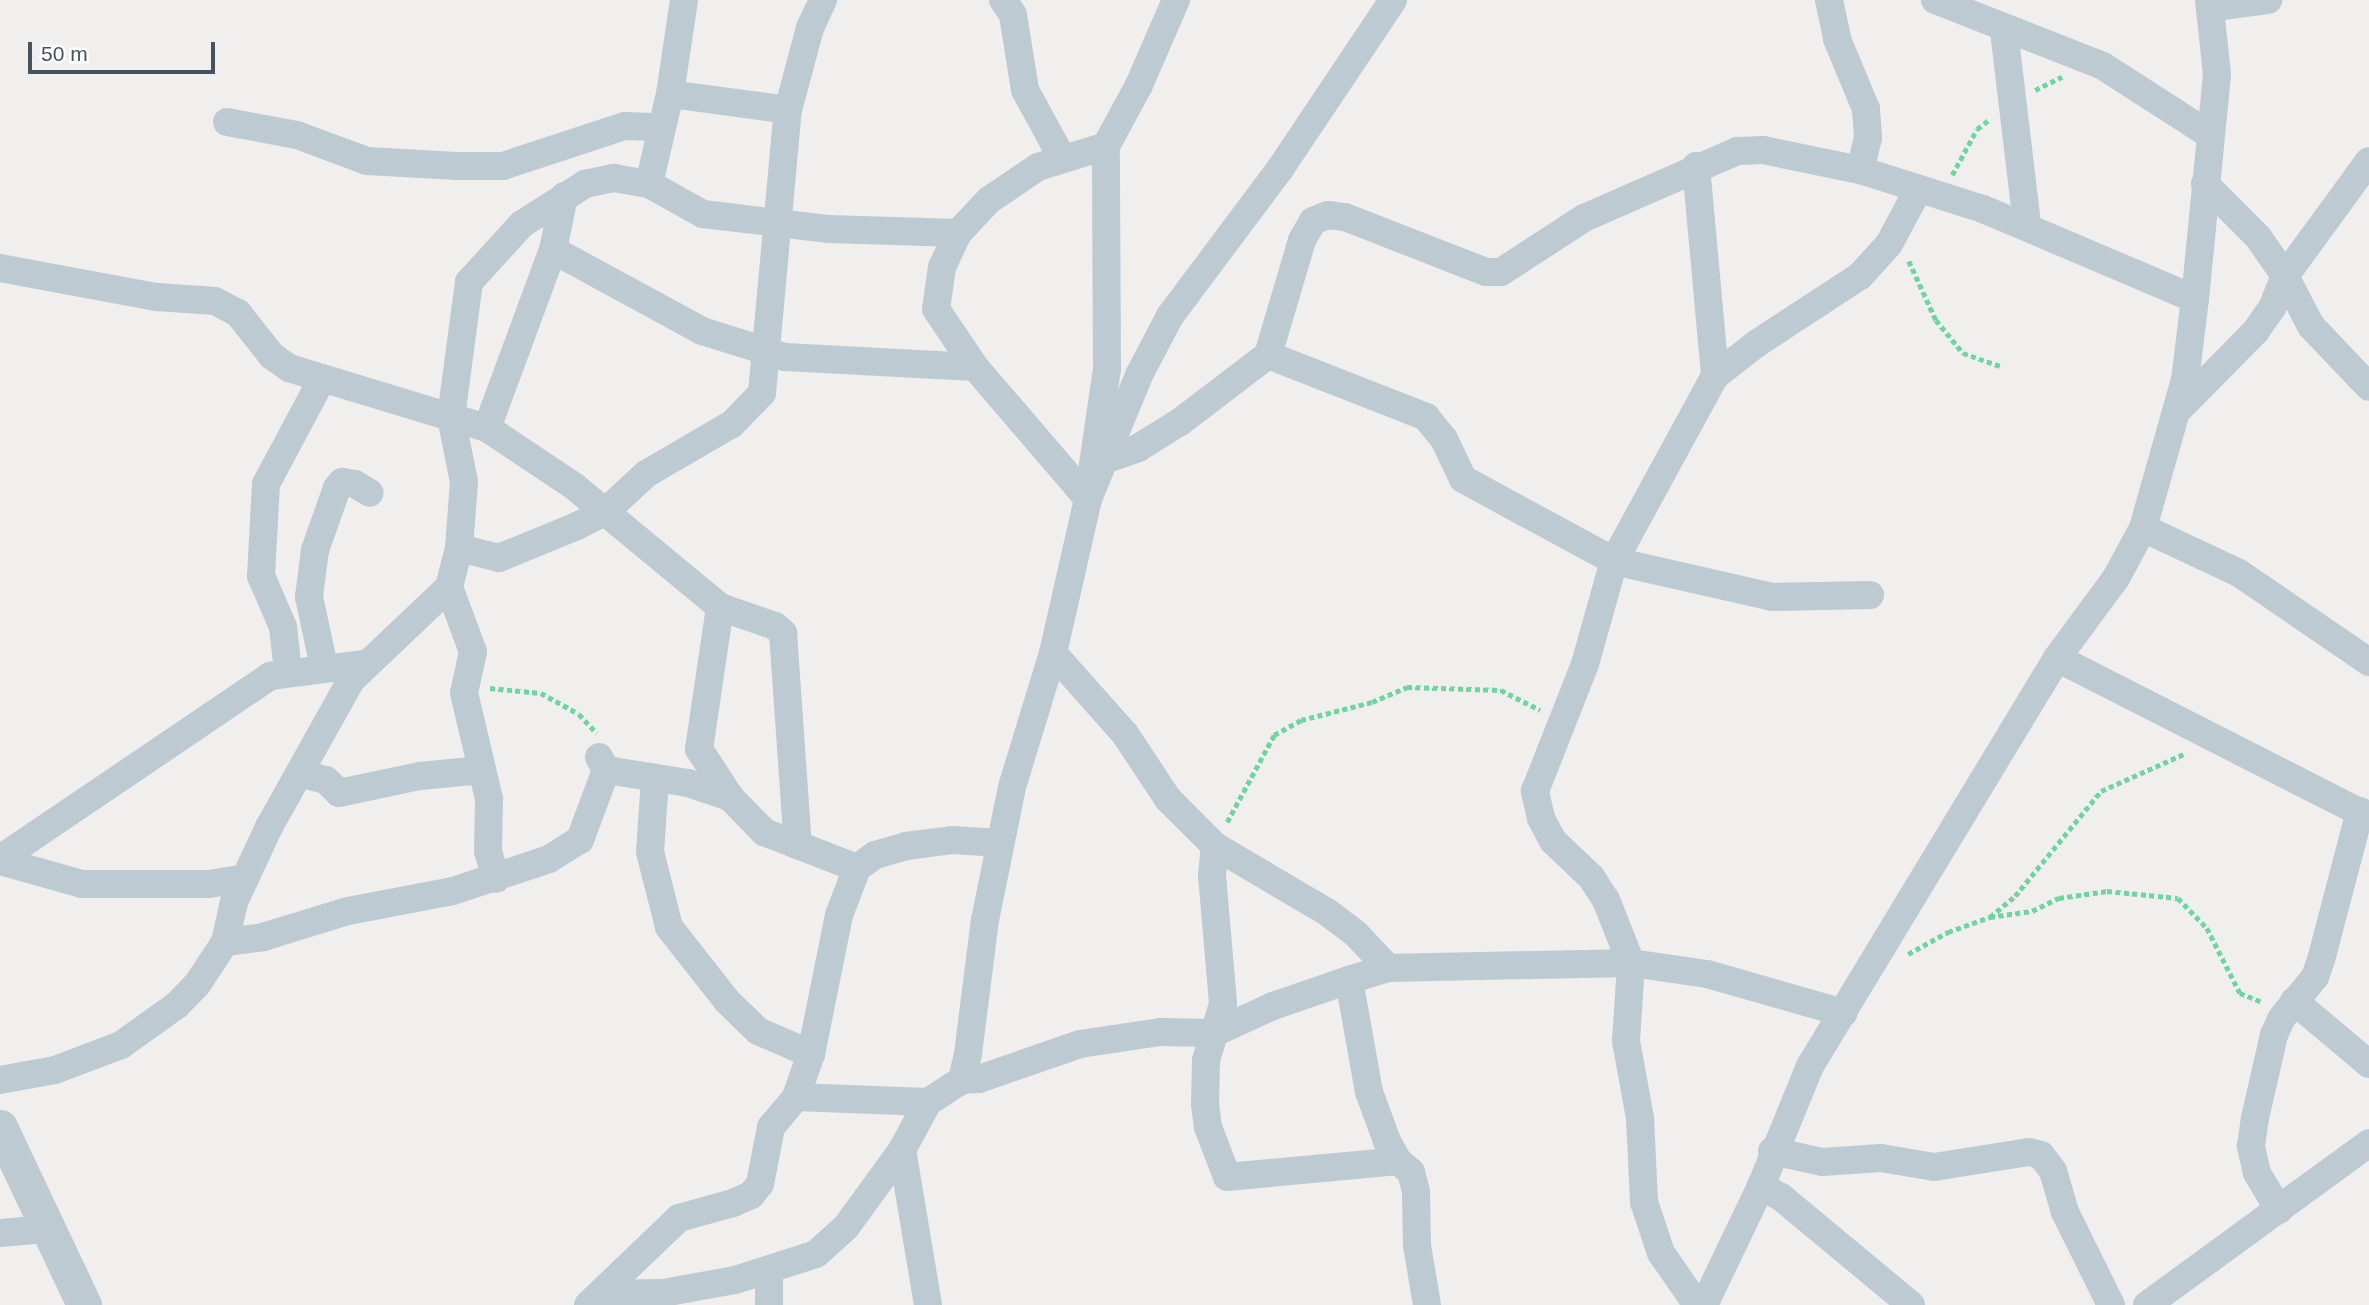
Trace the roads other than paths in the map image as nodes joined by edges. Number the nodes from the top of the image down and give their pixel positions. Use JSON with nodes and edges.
{"nodes":[{"id":1,"x":684,"y":0,"type":"edge"},
{"id":2,"x":823,"y":0,"type":"edge"},
{"id":3,"x":1003,"y":0,"type":"edge"},
{"id":4,"x":1176,"y":0,"type":"edge"},
{"id":5,"x":1393,"y":0,"type":"edge"},
{"id":6,"x":1829,"y":0,"type":"edge"},
{"id":7,"x":1935,"y":0,"type":"edge"},
{"id":8,"x":2268,"y":0,"type":"edge"},
{"id":9,"x":2210,"y":4,"type":"edge"},
{"id":10,"x":2004,"y":31,"type":"junction"},
{"id":11,"x":670,"y":94,"type":"junction"},
{"id":12,"x":788,"y":110,"type":"junction"},
{"id":13,"x":227,"y":122,"type":"dead end"},
{"id":14,"x":661,"y":127,"type":"junction"},
{"id":15,"x":2210,"y":135,"type":"junction"},
{"id":16,"x":1106,"y":146,"type":"junction"},
{"id":17,"x":1062,"y":158,"type":"junction"},
{"id":18,"x":2369,"y":161,"type":"edge"},
{"id":19,"x":1696,"y":166,"type":"junction"},
{"id":20,"x":1860,"y":170,"type":"junction"},
{"id":21,"x":649,"y":184,"type":"junction"},
{"id":22,"x":2204,"y":184,"type":"junction"},
{"id":23,"x":1919,"y":190,"type":"junction"},
{"id":24,"x":564,"y":195,"type":"junction"},
{"id":25,"x":776,"y":224,"type":"junction"},
{"id":26,"x":2027,"y":225,"type":"junction"},
{"id":27,"x":958,"y":233,"type":"junction"},
{"id":28,"x":554,"y":250,"type":"junction"},
{"id":29,"x":0,"y":268,"type":"edge"},
{"id":30,"x":2286,"y":276,"type":"junction"},
{"id":31,"x":2195,"y":299,"type":"junction"},
{"id":32,"x":766,"y":352,"type":"junction"},
{"id":33,"x":1268,"y":355,"type":"junction"},
{"id":34,"x":975,"y":367,"type":"junction"},
{"id":35,"x":1716,"y":376,"type":"junction"},
{"id":36,"x":322,"y":379,"type":"junction"},
{"id":37,"x":2369,"y":387,"type":"edge"},
{"id":38,"x":2178,"y":410,"type":"junction"},
{"id":39,"x":451,"y":416,"type":"junction"},
{"id":40,"x":487,"y":428,"type":"junction"},
{"id":41,"x":1104,"y":460,"type":"junction"},
{"id":42,"x":370,"y":493,"type":"dead end"},
{"id":43,"x":1088,"y":499,"type":"junction"},
{"id":44,"x":605,"y":512,"type":"junction"},
{"id":45,"x":2143,"y":528,"type":"junction"},
{"id":46,"x":459,"y":548,"type":"junction"},
{"id":47,"x":1614,"y":561,"type":"junction"},
{"id":48,"x":449,"y":587,"type":"junction"},
{"id":49,"x":1870,"y":594,"type":"dead end"},
{"id":50,"x":720,"y":607,"type":"junction"},
{"id":51,"x":1053,"y":653,"type":"junction"},
{"id":52,"x":2057,"y":658,"type":"junction"},
{"id":53,"x":2369,"y":662,"type":"edge"},
{"id":54,"x":364,"y":664,"type":"junction"},
{"id":55,"x":324,"y":667,"type":"junction"},
{"id":56,"x":288,"y":672,"type":"junction"},
{"id":57,"x":482,"y":770,"type":"junction"},
{"id":58,"x":299,"y":772,"type":"junction"},
{"id":59,"x":655,"y":779,"type":"junction"},
{"id":60,"x":730,"y":797,"type":"junction"},
{"id":61,"x":2364,"y":814,"type":"edge"},
{"id":62,"x":1000,"y":843,"type":"junction"},
{"id":63,"x":798,"y":845,"type":"junction"},
{"id":64,"x":1215,"y":846,"type":"junction"},
{"id":65,"x":0,"y":860,"type":"edge"},
{"id":66,"x":857,"y":868,"type":"junction"},
{"id":67,"x":245,"y":878,"type":"junction"},
{"id":68,"x":496,"y":879,"type":"junction"},
{"id":69,"x":225,"y":942,"type":"junction"},
{"id":70,"x":1631,"y":963,"type":"junction"},
{"id":71,"x":1388,"y":968,"type":"junction"},
{"id":72,"x":1349,"y":980,"type":"junction"},
{"id":73,"x":2294,"y":1002,"type":"junction"},
{"id":74,"x":1844,"y":1013,"type":"junction"},
{"id":75,"x":1214,"y":1033,"type":"junction"},
{"id":76,"x":811,"y":1054,"type":"junction"},
{"id":77,"x":2369,"y":1064,"type":"edge"},
{"id":78,"x":0,"y":1080,"type":"edge"},
{"id":79,"x":962,"y":1080,"type":"junction"},
{"id":80,"x":796,"y":1097,"type":"junction"},
{"id":81,"x":928,"y":1102,"type":"junction"},
{"id":82,"x":0,"y":1127,"type":"edge"},
{"id":83,"x":2369,"y":1143,"type":"edge"},
{"id":84,"x":902,"y":1150,"type":"junction"},
{"id":85,"x":1772,"y":1151,"type":"junction"},
{"id":86,"x":1398,"y":1161,"type":"junction"},
{"id":87,"x":1761,"y":1186,"type":"junction"},
{"id":88,"x":2279,"y":1210,"type":"junction"},
{"id":89,"x":47,"y":1229,"type":"junction"},
{"id":90,"x":0,"y":1233,"type":"edge"},
{"id":91,"x":769,"y":1270,"type":"junction"},
{"id":92,"x":595,"y":1299,"type":"edge"},
{"id":93,"x":663,"y":1299,"type":"edge"},
{"id":94,"x":84,"y":1305,"type":"edge"},
{"id":95,"x":769,"y":1305,"type":"edge"},
{"id":96,"x":928,"y":1305,"type":"edge"},
{"id":97,"x":1427,"y":1305,"type":"edge"},
{"id":98,"x":1697,"y":1305,"type":"edge"},
{"id":99,"x":1703,"y":1305,"type":"edge"},
{"id":100,"x":1912,"y":1305,"type":"edge"},
{"id":101,"x":2111,"y":1305,"type":"edge"},
{"id":102,"x":2147,"y":1305,"type":"edge"}],
"edges":[{"from":1,"to":11,"type":"street"},
{"from":2,"to":12,"type":"street"},
{"from":3,"to":17,"type":"street"},
{"from":4,"to":16,"type":"street"},
{"from":5,"to":41,"type":"street"},
{"from":6,"to":20,"type":"street"},
{"from":7,"to":10,"type":"street"},
{"from":8,"to":9,"type":"street"},
{"from":9,"to":15,"type":"street"},
{"from":10,"to":15,"type":"street"},
{"from":10,"to":26,"type":"street"},
{"from":11,"to":12,"type":"street"},
{"from":11,"to":14,"type":"street"},
{"from":12,"to":25,"type":"street"},
{"from":13,"to":14,"type":"street"},
{"from":14,"to":21,"type":"street"},
{"from":15,"to":22,"type":"street"},
{"from":16,"to":17,"type":"street"},
{"from":16,"to":43,"type":"street"},
{"from":17,"to":27,"type":"street"},
{"from":18,"to":30,"type":"street"},
{"from":19,"to":20,"type":"street"},
{"from":19,"to":33,"type":"street"},
{"from":19,"to":35,"type":"street"},
{"from":20,"to":23,"type":"street"},
{"from":21,"to":24,"type":"street"},
{"from":21,"to":25,"type":"street"},
{"from":22,"to":30,"type":"street"},
{"from":22,"to":31,"type":"street"},
{"from":23,"to":26,"type":"street"},
{"from":23,"to":35,"type":"street"},
{"from":24,"to":28,"type":"street"},
{"from":24,"to":39,"type":"street"},
{"from":25,"to":27,"type":"street"},
{"from":25,"to":32,"type":"street"},
{"from":26,"to":31,"type":"street"},
{"from":27,"to":34,"type":"street"},
{"from":28,"to":32,"type":"street"},
{"from":28,"to":40,"type":"street"},
{"from":29,"to":36,"type":"street"},
{"from":30,"to":37,"type":"street"},
{"from":30,"to":38,"type":"street"},
{"from":31,"to":38,"type":"street"},
{"from":32,"to":34,"type":"street"},
{"from":32,"to":44,"type":"street"},
{"from":33,"to":41,"type":"street"},
{"from":33,"to":47,"type":"street"},
{"from":34,"to":43,"type":"street"},
{"from":35,"to":47,"type":"street"},
{"from":36,"to":39,"type":"street"},
{"from":36,"to":56,"type":"street"},
{"from":38,"to":45,"type":"street"},
{"from":39,"to":40,"type":"street"},
{"from":39,"to":46,"type":"street"},
{"from":40,"to":44,"type":"street"},
{"from":41,"to":43,"type":"street"},
{"from":42,"to":55,"type":"street"},
{"from":43,"to":51,"type":"street"},
{"from":44,"to":46,"type":"street"},
{"from":44,"to":50,"type":"street"},
{"from":45,"to":52,"type":"street"},
{"from":45,"to":53,"type":"street"},
{"from":46,"to":48,"type":"street"},
{"from":47,"to":49,"type":"street"},
{"from":47,"to":70,"type":"street"},
{"from":48,"to":54,"type":"street"},
{"from":48,"to":57,"type":"street"},
{"from":50,"to":60,"type":"street"},
{"from":50,"to":63,"type":"street"},
{"from":51,"to":62,"type":"street"},
{"from":51,"to":64,"type":"street"},
{"from":52,"to":61,"type":"street"},
{"from":52,"to":74,"type":"street"},
{"from":54,"to":55,"type":"street"},
{"from":54,"to":58,"type":"street"},
{"from":55,"to":56,"type":"street"},
{"from":56,"to":65,"type":"street"},
{"from":57,"to":58,"type":"street"},
{"from":57,"to":68,"type":"street"},
{"from":58,"to":67,"type":"street"},
{"from":59,"to":60,"type":"street"},
{"from":59,"to":68,"type":"street"},
{"from":59,"to":76,"type":"street"},
{"from":60,"to":63,"type":"street"},
{"from":61,"to":73,"type":"street"},
{"from":62,"to":66,"type":"street"},
{"from":62,"to":79,"type":"street"},
{"from":63,"to":66,"type":"street"},
{"from":64,"to":71,"type":"street"},
{"from":64,"to":75,"type":"street"},
{"from":65,"to":67,"type":"street"},
{"from":66,"to":76,"type":"street"},
{"from":67,"to":69,"type":"street"},
{"from":68,"to":69,"type":"street"},
{"from":69,"to":78,"type":"street"},
{"from":70,"to":71,"type":"street"},
{"from":70,"to":74,"type":"street"},
{"from":70,"to":98,"type":"street"},
{"from":71,"to":72,"type":"street"},
{"from":72,"to":75,"type":"street"},
{"from":72,"to":86,"type":"street"},
{"from":73,"to":77,"type":"street"},
{"from":73,"to":88,"type":"street"},
{"from":74,"to":85,"type":"street"},
{"from":75,"to":79,"type":"street"},
{"from":75,"to":86,"type":"street"},
{"from":76,"to":80,"type":"street"},
{"from":79,"to":81,"type":"street"},
{"from":80,"to":81,"type":"street"},
{"from":80,"to":92,"type":"street"},
{"from":81,"to":84,"type":"street"},
{"from":82,"to":89,"type":"street"},
{"from":83,"to":88,"type":"street"},
{"from":84,"to":91,"type":"street"},
{"from":84,"to":96,"type":"street"},
{"from":85,"to":87,"type":"street"},
{"from":85,"to":101,"type":"street"},
{"from":86,"to":97,"type":"street"},
{"from":87,"to":99,"type":"street"},
{"from":87,"to":100,"type":"street"},
{"from":88,"to":102,"type":"street"},
{"from":89,"to":90,"type":"street"},
{"from":89,"to":94,"type":"street"},
{"from":91,"to":93,"type":"street"},
{"from":91,"to":95,"type":"street"},
{"from":92,"to":93,"type":"street"}]}
